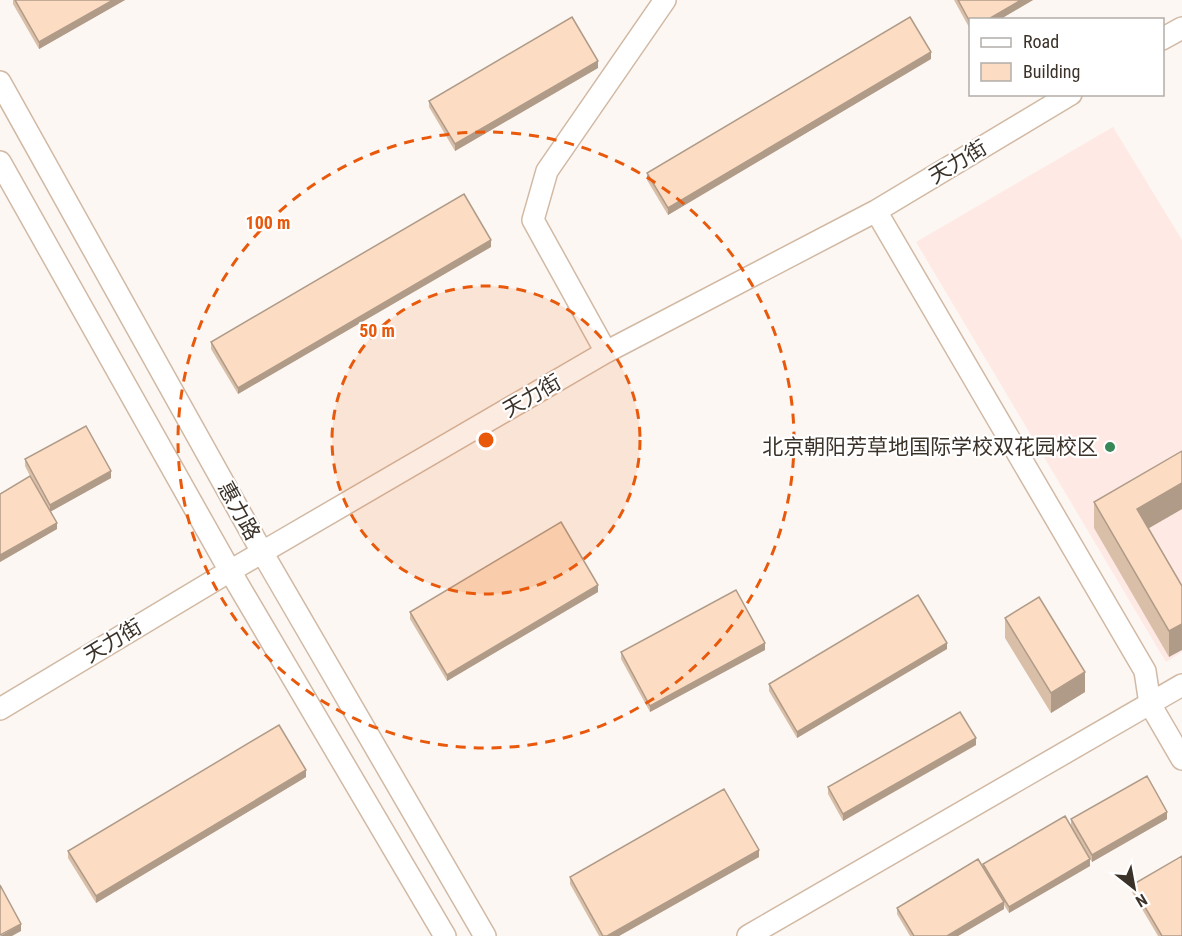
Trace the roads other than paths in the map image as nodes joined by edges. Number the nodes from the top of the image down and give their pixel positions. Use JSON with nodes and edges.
{"nodes":[{"id":1,"x":665,"y":0,"type":"edge"},
{"id":2,"x":1182,"y":28,"type":"edge"},
{"id":3,"x":1164,"y":38,"type":"edge"},
{"id":4,"x":0,"y":82,"type":"edge"},
{"id":5,"x":1068,"y":96,"type":"edge"},
{"id":6,"x":0,"y":162,"type":"edge"},
{"id":7,"x":876,"y":211,"type":"junction"},
{"id":8,"x":606,"y":352,"type":"junction"},
{"id":9,"x":262,"y":552,"type":"junction"},
{"id":10,"x":230,"y":571,"type":"junction"},
{"id":11,"x":1182,"y":685,"type":"edge"},
{"id":12,"x":1150,"y":704,"type":"junction"},
{"id":13,"x":0,"y":709,"type":"edge"},
{"id":14,"x":1182,"y":759,"type":"edge"},
{"id":15,"x":445,"y":936,"type":"edge"},
{"id":16,"x":485,"y":936,"type":"edge"},
{"id":17,"x":748,"y":936,"type":"edge"}],
"edges":[{"from":1,"to":8,"type":"street"},
{"from":2,"to":3,"type":"street"},
{"from":4,"to":9,"type":"street","name":"惠力路"},
{"from":5,"to":7,"type":"street","name":"天力街"},
{"from":6,"to":10,"type":"street","name":"惠力路"},
{"from":7,"to":8,"type":"street","name":"天力街"},
{"from":7,"to":12,"type":"street"},
{"from":8,"to":9,"type":"street","name":"天力街"},
{"from":9,"to":10,"type":"street","name":"天力街"},
{"from":9,"to":16,"type":"street","name":"惠力路"},
{"from":10,"to":13,"type":"street","name":"天力街"},
{"from":10,"to":15,"type":"street","name":"惠力路"},
{"from":11,"to":12,"type":"street"},
{"from":12,"to":14,"type":"street"},
{"from":12,"to":17,"type":"street"}]}
